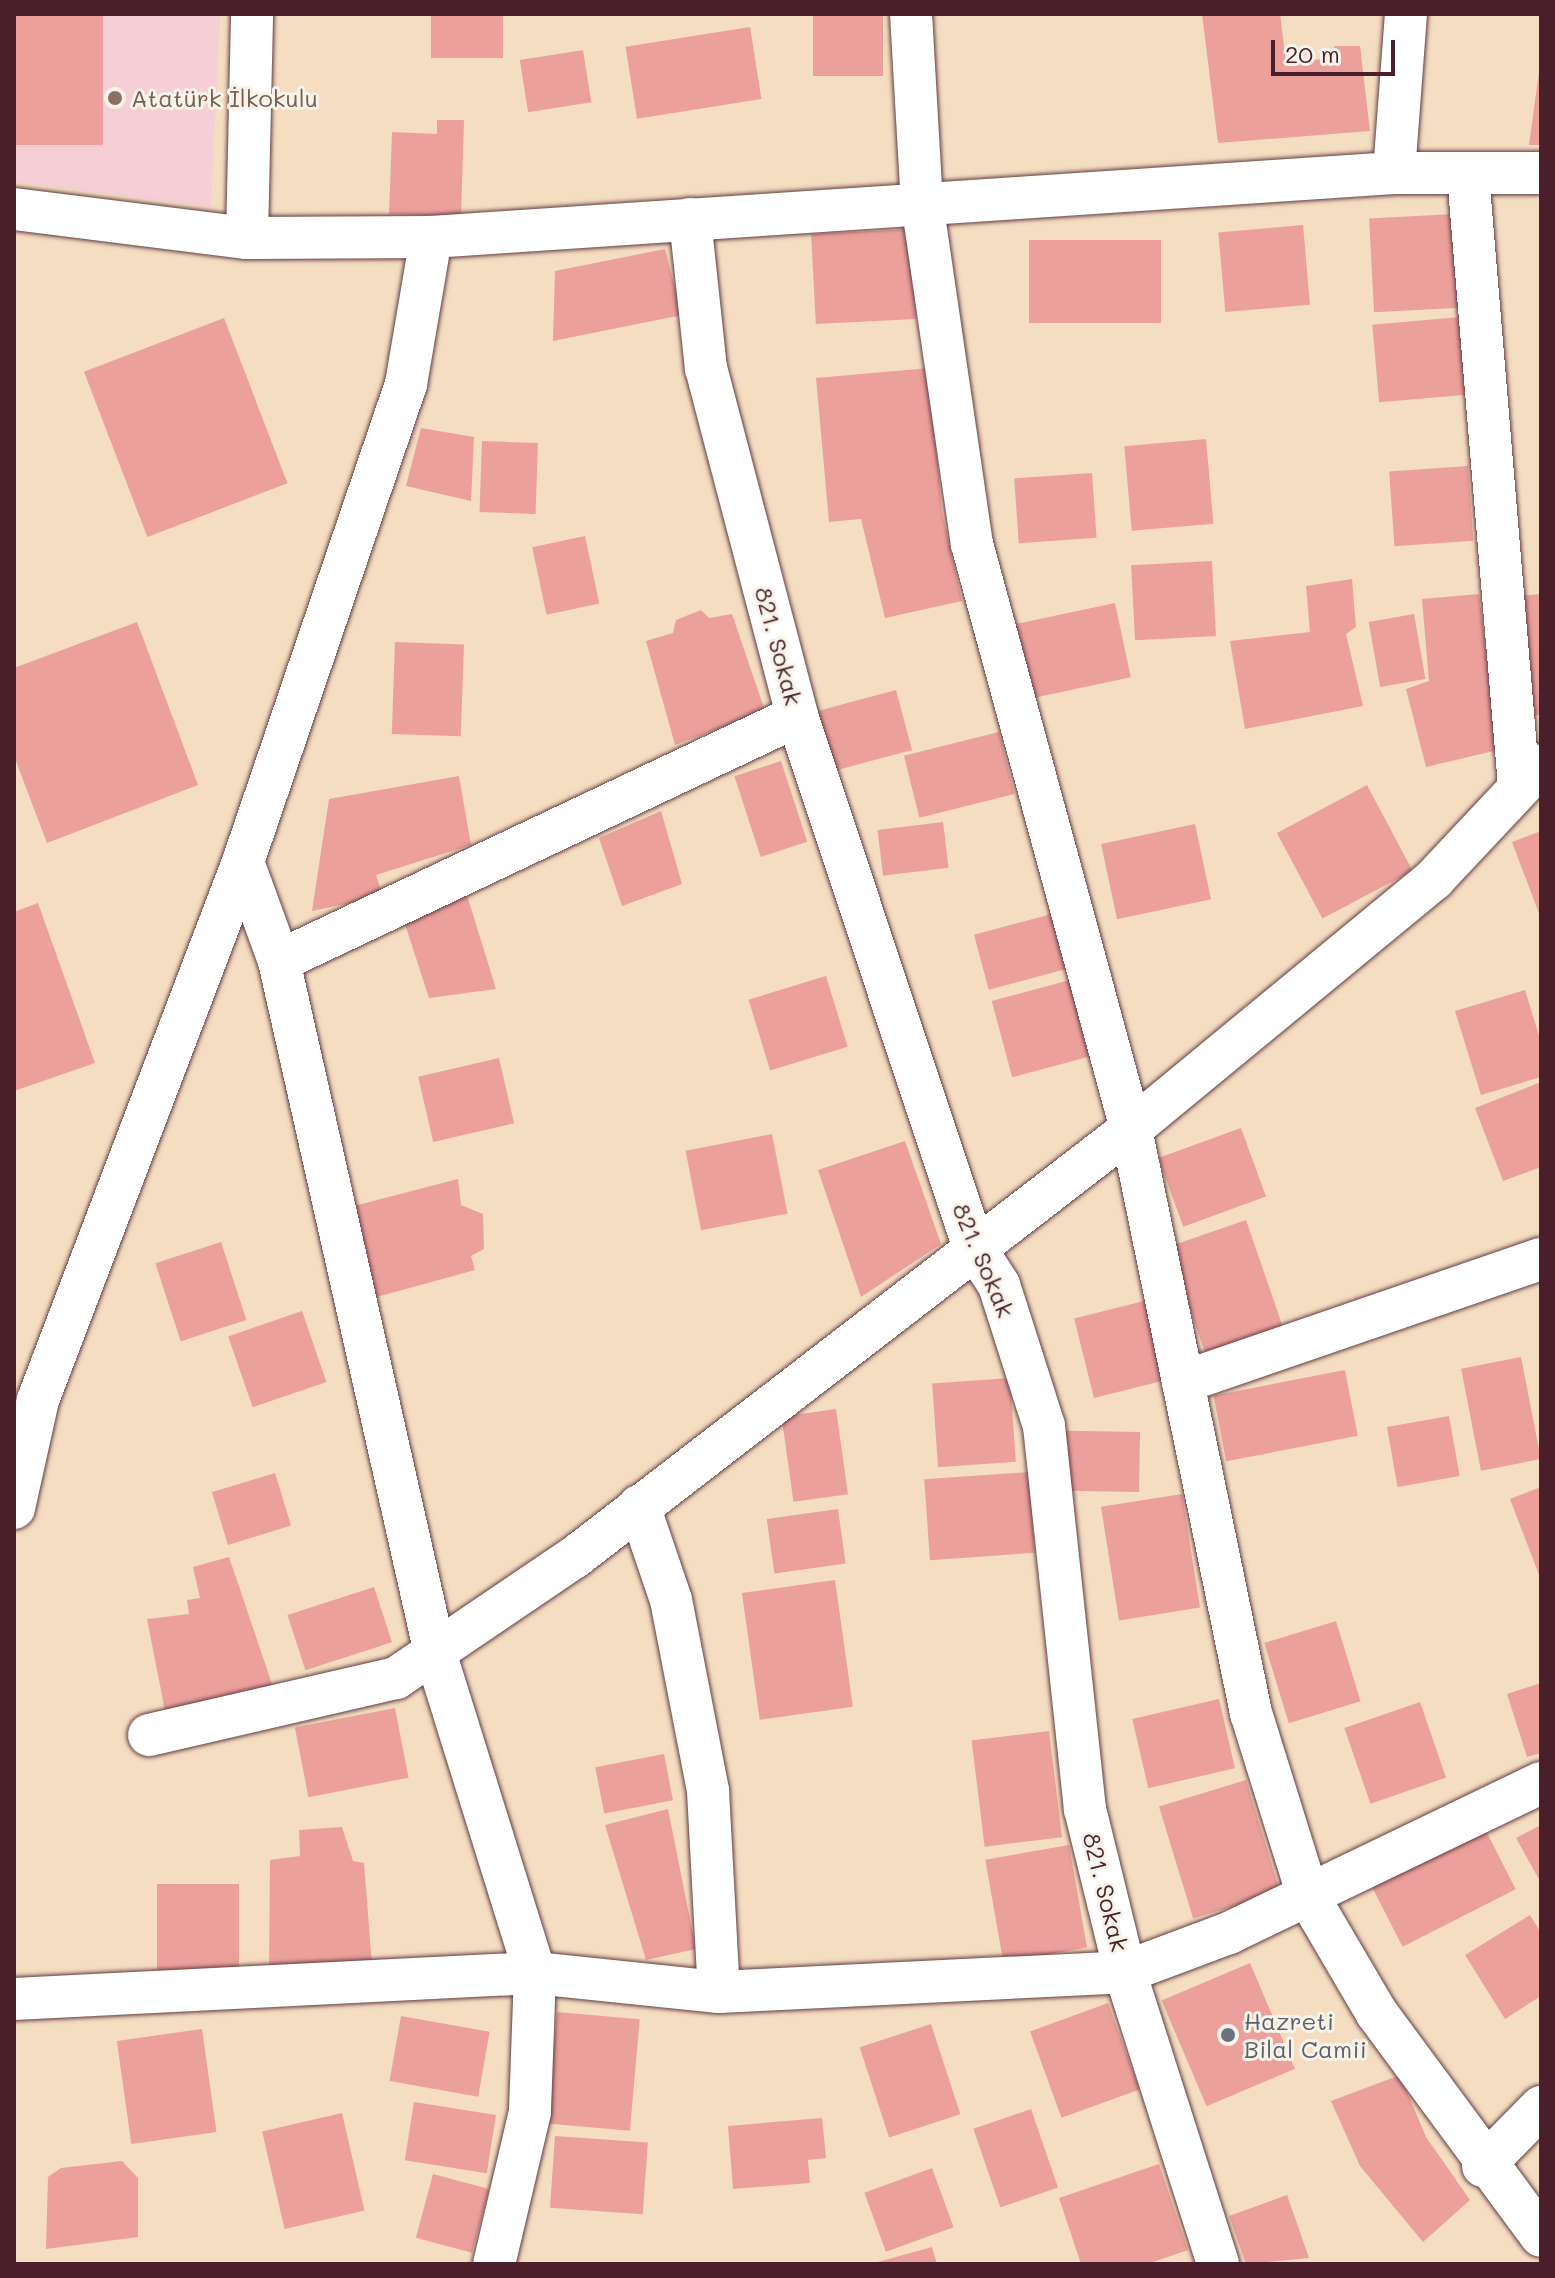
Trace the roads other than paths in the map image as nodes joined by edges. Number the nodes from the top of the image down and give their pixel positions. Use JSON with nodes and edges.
{"nodes":[{"id":1,"x":252,"y":14,"type":"edge"},
{"id":2,"x":911,"y":14,"type":"edge"},
{"id":3,"x":1406,"y":14,"type":"edge"},
{"id":4,"x":1394,"y":173,"type":"junction"},
{"id":5,"x":1541,"y":173,"type":"edge"},
{"id":6,"x":1468,"y":175,"type":"junction"},
{"id":7,"x":922,"y":202,"type":"junction"},
{"id":8,"x":14,"y":209,"type":"edge"},
{"id":9,"x":690,"y":219,"type":"junction"},
{"id":10,"x":431,"y":237,"type":"junction"},
{"id":11,"x":247,"y":238,"type":"junction"},
{"id":12,"x":797,"y":716,"type":"junction"},
{"id":13,"x":1530,"y":776,"type":"edge"},
{"id":14,"x":243,"y":862,"type":"junction"},
{"id":15,"x":279,"y":961,"type":"junction"},
{"id":16,"x":1131,"y":1129,"type":"junction"},
{"id":17,"x":973,"y":1245,"type":"junction"},
{"id":18,"x":1541,"y":1259,"type":"edge"},
{"id":19,"x":1183,"y":1382,"type":"junction"},
{"id":20,"x":639,"y":1506,"type":"junction"},
{"id":21,"x":14,"y":1508,"type":"edge"},
{"id":22,"x":434,"y":1649,"type":"junction"},
{"id":23,"x":149,"y":1735,"type":"dead end"},
{"id":24,"x":1541,"y":1783,"type":"edge"},
{"id":25,"x":1308,"y":1896,"type":"junction"},
{"id":26,"x":1125,"y":1972,"type":"junction"},
{"id":27,"x":535,"y":1973,"type":"junction"},
{"id":28,"x":719,"y":1992,"type":"junction"},
{"id":29,"x":14,"y":1999,"type":"edge"},
{"id":30,"x":1541,"y":2107,"type":"edge"},
{"id":31,"x":1483,"y":2166,"type":"junction"},
{"id":32,"x":1541,"y":2236,"type":"edge"},
{"id":33,"x":1209,"y":2261,"type":"edge"},
{"id":34,"x":494,"y":2264,"type":"edge"}],
"edges":[{"from":1,"to":11,"type":"street"},
{"from":2,"to":7,"type":"street"},
{"from":3,"to":4,"type":"street"},
{"from":4,"to":6,"type":"street"},
{"from":4,"to":7,"type":"street"},
{"from":5,"to":6,"type":"street"},
{"from":6,"to":13,"type":"street"},
{"from":7,"to":9,"type":"street"},
{"from":7,"to":16,"type":"street"},
{"from":8,"to":11,"type":"street"},
{"from":9,"to":10,"type":"street"},
{"from":9,"to":12,"type":"street","name":"821. Sokak"},
{"from":10,"to":11,"type":"street"},
{"from":10,"to":14,"type":"street"},
{"from":12,"to":15,"type":"street"},
{"from":12,"to":17,"type":"street","name":"821. Sokak"},
{"from":13,"to":16,"type":"street"},
{"from":14,"to":15,"type":"street"},
{"from":14,"to":21,"type":"street"},
{"from":15,"to":22,"type":"street"},
{"from":16,"to":17,"type":"street"},
{"from":16,"to":19,"type":"street"},
{"from":17,"to":20,"type":"street"},
{"from":17,"to":26,"type":"street","name":"821. Sokak"},
{"from":18,"to":19,"type":"street"},
{"from":19,"to":25,"type":"street"},
{"from":20,"to":22,"type":"street"},
{"from":20,"to":28,"type":"street"},
{"from":22,"to":23,"type":"street"},
{"from":22,"to":27,"type":"street"},
{"from":24,"to":25,"type":"street"},
{"from":25,"to":26,"type":"street"},
{"from":25,"to":31,"type":"street"},
{"from":26,"to":28,"type":"street"},
{"from":26,"to":33,"type":"street","name":"821. Sokak"},
{"from":27,"to":28,"type":"street"},
{"from":27,"to":29,"type":"street"},
{"from":27,"to":34,"type":"street"},
{"from":30,"to":31,"type":"street"},
{"from":31,"to":32,"type":"street"}]}
